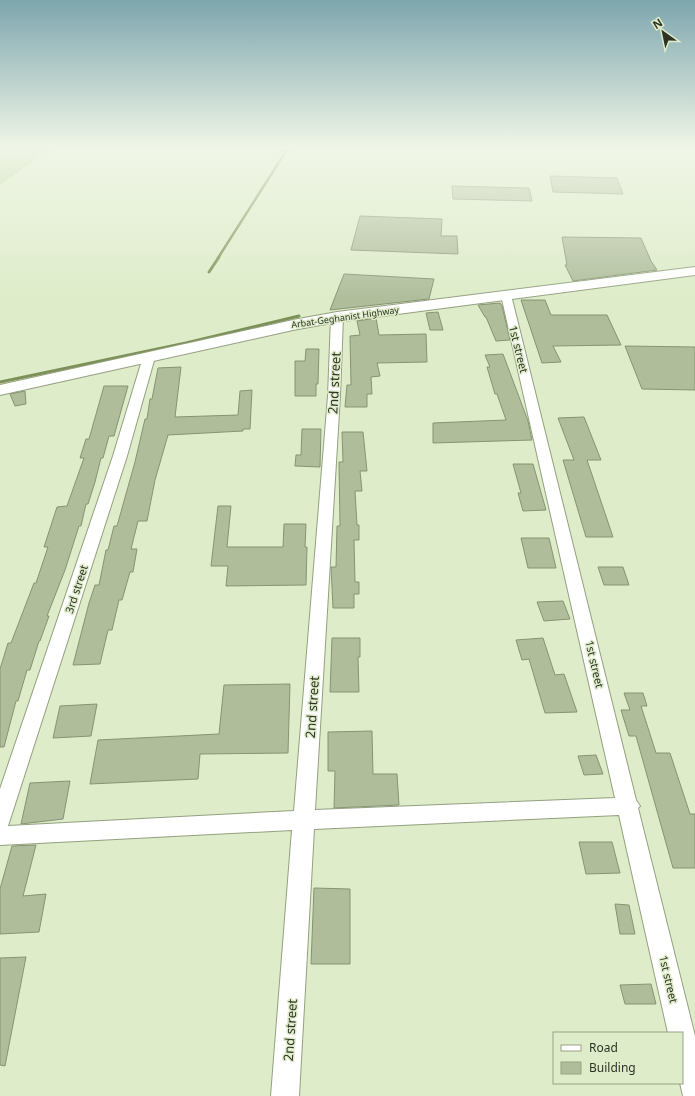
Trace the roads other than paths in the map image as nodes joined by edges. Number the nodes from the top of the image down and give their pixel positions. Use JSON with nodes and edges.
{"nodes":[{"id":1,"x":695,"y":272,"type":"edge"},
{"id":2,"x":506,"y":295,"type":"junction"},
{"id":3,"x":337,"y":317,"type":"junction"},
{"id":4,"x":149,"y":357,"type":"junction"},
{"id":5,"x":0,"y":390,"type":"edge"},
{"id":6,"x":629,"y":806,"type":"junction"},
{"id":7,"x":304,"y":820,"type":"junction"},
{"id":8,"x":0,"y":821,"type":"edge"},
{"id":9,"x":0,"y":836,"type":"edge"},
{"id":10,"x":681,"y":1032,"type":"edge"},
{"id":11,"x":683,"y":1040,"type":"edge"},
{"id":12,"x":695,"y":1092,"type":"edge"},
{"id":13,"x":285,"y":1096,"type":"edge"}],
"edges":[{"from":1,"to":2,"type":"main road","name":"Arbat-Geghanist Highway"},
{"from":2,"to":3,"type":"main road","name":"Arbat-Geghanist Highway"},
{"from":2,"to":6,"type":"street","name":"1st street"},
{"from":3,"to":4,"type":"main road","name":"Arbat-Geghanist Highway"},
{"from":3,"to":7,"type":"street","name":"2nd street"},
{"from":4,"to":5,"type":"main road","name":"Arbat-Geghanist Highway"},
{"from":4,"to":8,"type":"street","name":"3rd street"},
{"from":6,"to":7,"type":"street"},
{"from":6,"to":10,"type":"street","name":"1st street"},
{"from":7,"to":9,"type":"street"},
{"from":7,"to":13,"type":"street","name":"2nd street"},
{"from":11,"to":12,"type":"street"}]}
